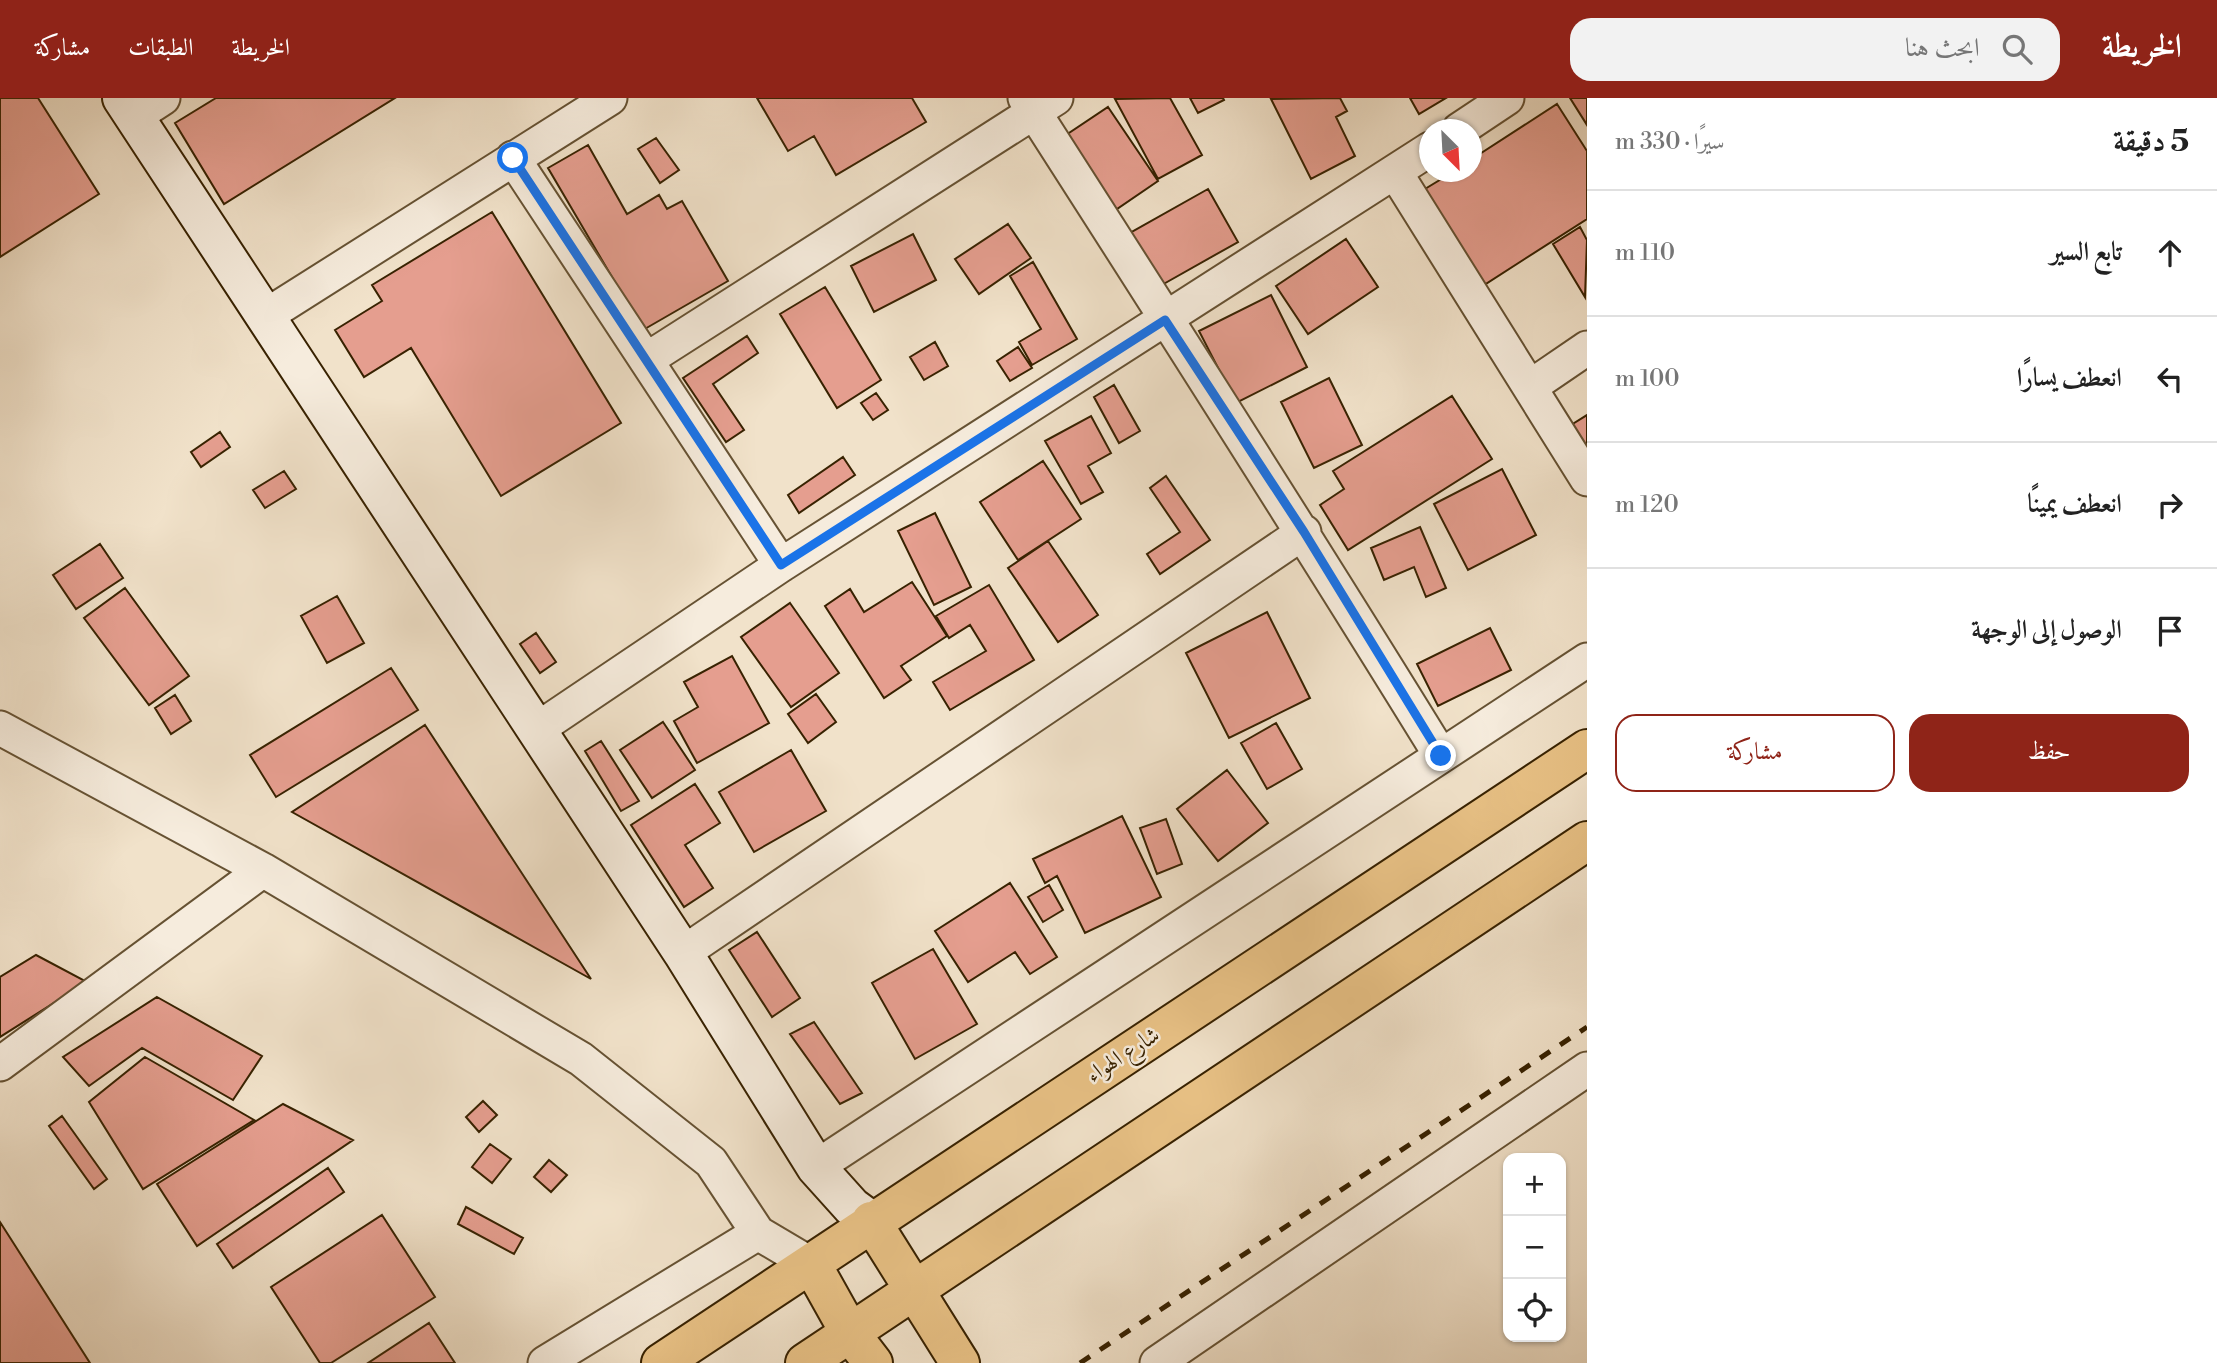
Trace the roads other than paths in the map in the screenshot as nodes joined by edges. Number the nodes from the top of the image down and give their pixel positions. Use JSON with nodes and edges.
{"nodes":[{"id":1,"x":610,"y":98,"type":"edge"},
{"id":2,"x":1507,"y":98,"type":"edge"},
{"id":3,"x":1039,"y":103,"type":"edge"},
{"id":4,"x":140,"y":104,"type":"edge"},
{"id":5,"x":1476,"y":119,"type":"edge"},
{"id":6,"x":1419,"y":156,"type":"edge"},
{"id":7,"x":513,"y":158,"type":"junction"},
{"id":8,"x":1395,"y":172,"type":"junction"},
{"id":9,"x":264,"y":317,"type":"junction"},
{"id":10,"x":1165,"y":320,"type":"junction"},
{"id":11,"x":1587,"y":348,"type":"edge"},
{"id":12,"x":646,"y":360,"type":"junction"},
{"id":13,"x":1530,"y":387,"type":"junction"},
{"id":14,"x":1587,"y":479,"type":"edge"},
{"id":15,"x":1304,"y":532,"type":"junction"},
{"id":16,"x":781,"y":565,"type":"junction"},
{"id":17,"x":1587,"y":660,"type":"edge"},
{"id":18,"x":0,"y":728,"type":"edge"},
{"id":19,"x":536,"y":730,"type":"junction"},
{"id":20,"x":1587,"y":749,"type":"edge"},
{"id":21,"x":1441,"y":756,"type":"junction"},
{"id":22,"x":1587,"y":841,"type":"edge"},
{"id":23,"x":263,"y":870,"type":"junction"},
{"id":24,"x":683,"y":953,"type":"junction"},
{"id":25,"x":0,"y":1064,"type":"edge"},
{"id":26,"x":1587,"y":1069,"type":"edge"},
{"id":27,"x":816,"y":1167,"type":"junction"},
{"id":28,"x":871,"y":1221,"type":"junction"},
{"id":29,"x":758,"y":1233,"type":"junction"},
{"id":30,"x":812,"y":1265,"type":"junction"},
{"id":31,"x":913,"y":1289,"type":"junction"},
{"id":32,"x":850,"y":1333,"type":"junction"},
{"id":33,"x":545,"y":1363,"type":"edge"},
{"id":34,"x":661,"y":1363,"type":"edge"},
{"id":35,"x":805,"y":1363,"type":"edge"},
{"id":36,"x":873,"y":1363,"type":"edge"},
{"id":37,"x":960,"y":1363,"type":"edge"},
{"id":38,"x":1157,"y":1363,"type":"edge"}],
"edges":[{"from":1,"to":7,"type":"street"},
{"from":2,"to":5,"type":"street"},
{"from":3,"to":10,"type":"street"},
{"from":3,"to":12,"type":"street"},
{"from":4,"to":9,"type":"street"},
{"from":6,"to":8,"type":"street"},
{"from":7,"to":9,"type":"street"},
{"from":7,"to":12,"type":"street"},
{"from":8,"to":10,"type":"street"},
{"from":8,"to":13,"type":"street"},
{"from":9,"to":19,"type":"street"},
{"from":10,"to":15,"type":"street"},
{"from":10,"to":16,"type":"street"},
{"from":11,"to":13,"type":"street"},
{"from":12,"to":16,"type":"street"},
{"from":13,"to":14,"type":"street"},
{"from":15,"to":21,"type":"street"},
{"from":15,"to":24,"type":"street"},
{"from":16,"to":19,"type":"street"},
{"from":17,"to":21,"type":"street"},
{"from":18,"to":23,"type":"street"},
{"from":19,"to":24,"type":"street"},
{"from":20,"to":28,"type":"highway","name":"شارع الهواء"},
{"from":21,"to":27,"type":"street"},
{"from":22,"to":31,"type":"highway"},
{"from":23,"to":25,"type":"street"},
{"from":23,"to":29,"type":"street"},
{"from":24,"to":27,"type":"street"},
{"from":26,"to":38,"type":"street"},
{"from":27,"to":28,"type":"street"},
{"from":28,"to":30,"type":"highway","name":"شارع الهواء"},
{"from":28,"to":31,"type":"highway"},
{"from":29,"to":30,"type":"street"},
{"from":29,"to":33,"type":"street"},
{"from":30,"to":32,"type":"highway"},
{"from":30,"to":34,"type":"highway","name":"شارع الهواء"},
{"from":31,"to":32,"type":"highway"},
{"from":31,"to":37,"type":"highway"},
{"from":32,"to":35,"type":"highway"},
{"from":32,"to":36,"type":"highway"}]}
